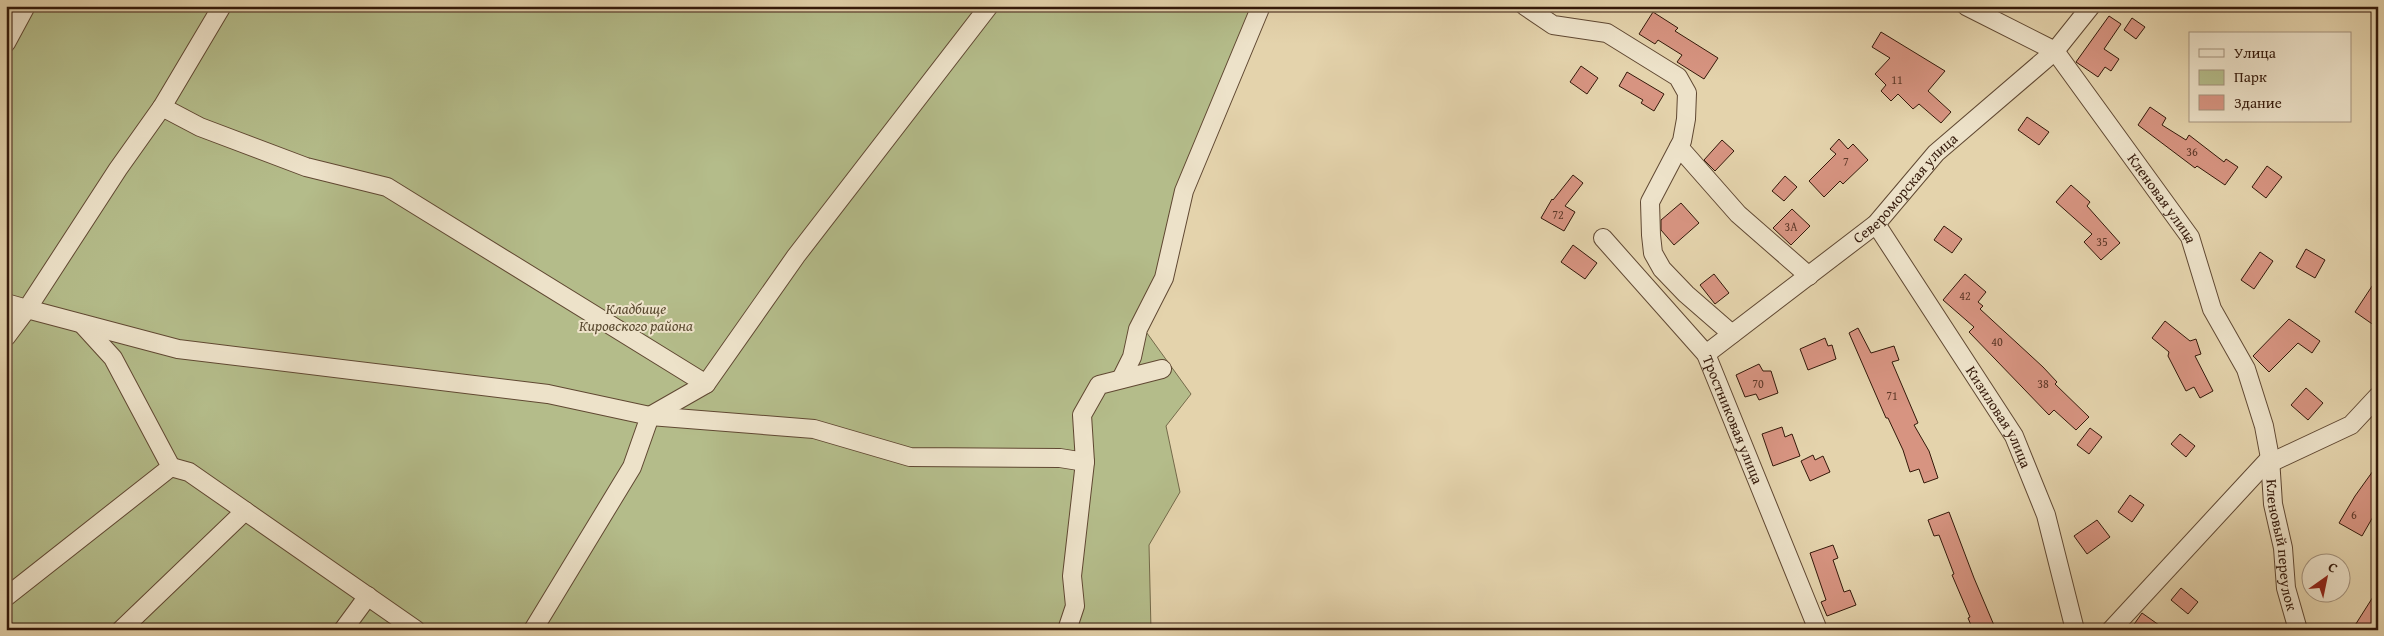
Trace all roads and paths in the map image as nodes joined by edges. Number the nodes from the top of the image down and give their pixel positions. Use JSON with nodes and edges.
{"nodes":[{"id":1,"x":26,"y":6,"type":"edge"},
{"id":2,"x":222,"y":6,"type":"edge"},
{"id":3,"x":989,"y":6,"type":"edge"},
{"id":4,"x":1261,"y":6,"type":"edge"},
{"id":5,"x":1525,"y":6,"type":"edge"},
{"id":6,"x":1966,"y":6,"type":"edge"},
{"id":7,"x":2091,"y":6,"type":"edge"},
{"id":8,"x":6,"y":43,"type":"edge"},
{"id":9,"x":2055,"y":51,"type":"junction"},
{"id":10,"x":162,"y":106,"type":"junction"},
{"id":11,"x":1679,"y":147,"type":"junction"},
{"id":12,"x":1876,"y":224,"type":"junction"},
{"id":13,"x":1603,"y":238,"type":"dead end"},
{"id":14,"x":1809,"y":276,"type":"junction"},
{"id":15,"x":6,"y":303,"type":"edge"},
{"id":16,"x":27,"y":309,"type":"junction"},
{"id":17,"x":82,"y":324,"type":"junction"},
{"id":18,"x":1732,"y":334,"type":"junction"},
{"id":19,"x":6,"y":337,"type":"edge"},
{"id":20,"x":1706,"y":354,"type":"junction"},
{"id":21,"x":1162,"y":369,"type":"dead end"},
{"id":22,"x":1121,"y":380,"type":"junction"},
{"id":23,"x":706,"y":384,"type":"junction"},
{"id":24,"x":2378,"y":396,"type":"edge"},
{"id":25,"x":650,"y":416,"type":"junction"},
{"id":26,"x":2270,"y":461,"type":"junction"},
{"id":27,"x":1085,"y":462,"type":"junction"},
{"id":28,"x":171,"y":467,"type":"junction"},
{"id":29,"x":245,"y":511,"type":"junction"},
{"id":30,"x":368,"y":596,"type":"junction"},
{"id":31,"x":6,"y":597,"type":"edge"},
{"id":32,"x":121,"y":630,"type":"edge"},
{"id":33,"x":342,"y":630,"type":"edge"},
{"id":34,"x":416,"y":630,"type":"edge"},
{"id":35,"x":534,"y":630,"type":"edge"},
{"id":36,"x":1067,"y":630,"type":"edge"},
{"id":37,"x":1818,"y":630,"type":"edge"},
{"id":38,"x":2075,"y":630,"type":"edge"},
{"id":39,"x":2111,"y":630,"type":"edge"},
{"id":40,"x":2298,"y":630,"type":"edge"}],
"edges":[{"from":1,"to":8,"type":"street"},
{"from":2,"to":10,"type":"street"},
{"from":3,"to":23,"type":"street"},
{"from":4,"to":22,"type":"street"},
{"from":5,"to":11,"type":"street"},
{"from":6,"to":9,"type":"street","name":"Кленовая улица"},
{"from":7,"to":9,"type":"street","name":"Североморская улица"},
{"from":9,"to":12,"type":"street","name":"Североморская улица"},
{"from":9,"to":26,"type":"street","name":"Кленовая улица"},
{"from":10,"to":16,"type":"street"},
{"from":10,"to":23,"type":"street"},
{"from":11,"to":14,"type":"street"},
{"from":11,"to":18,"type":"street"},
{"from":12,"to":14,"type":"street","name":"Североморская улица"},
{"from":12,"to":38,"type":"street","name":"Кизиловая улица"},
{"from":13,"to":20,"type":"street","name":"Тростниковая улица"},
{"from":14,"to":18,"type":"street","name":"Североморская улица"},
{"from":15,"to":16,"type":"street"},
{"from":16,"to":17,"type":"street"},
{"from":16,"to":19,"type":"street"},
{"from":17,"to":25,"type":"street"},
{"from":17,"to":28,"type":"street"},
{"from":18,"to":20,"type":"street","name":"Североморская улица"},
{"from":20,"to":37,"type":"street","name":"Тростниковая улица"},
{"from":21,"to":22,"type":"street"},
{"from":22,"to":27,"type":"street"},
{"from":23,"to":25,"type":"street"},
{"from":24,"to":26,"type":"street"},
{"from":25,"to":27,"type":"street"},
{"from":25,"to":35,"type":"street"},
{"from":26,"to":39,"type":"street"},
{"from":26,"to":40,"type":"street","name":"Кленовый переулок"},
{"from":27,"to":36,"type":"street"},
{"from":28,"to":29,"type":"street"},
{"from":28,"to":31,"type":"street"},
{"from":29,"to":30,"type":"street"},
{"from":29,"to":32,"type":"street"},
{"from":30,"to":33,"type":"street"},
{"from":30,"to":34,"type":"street"}]}
